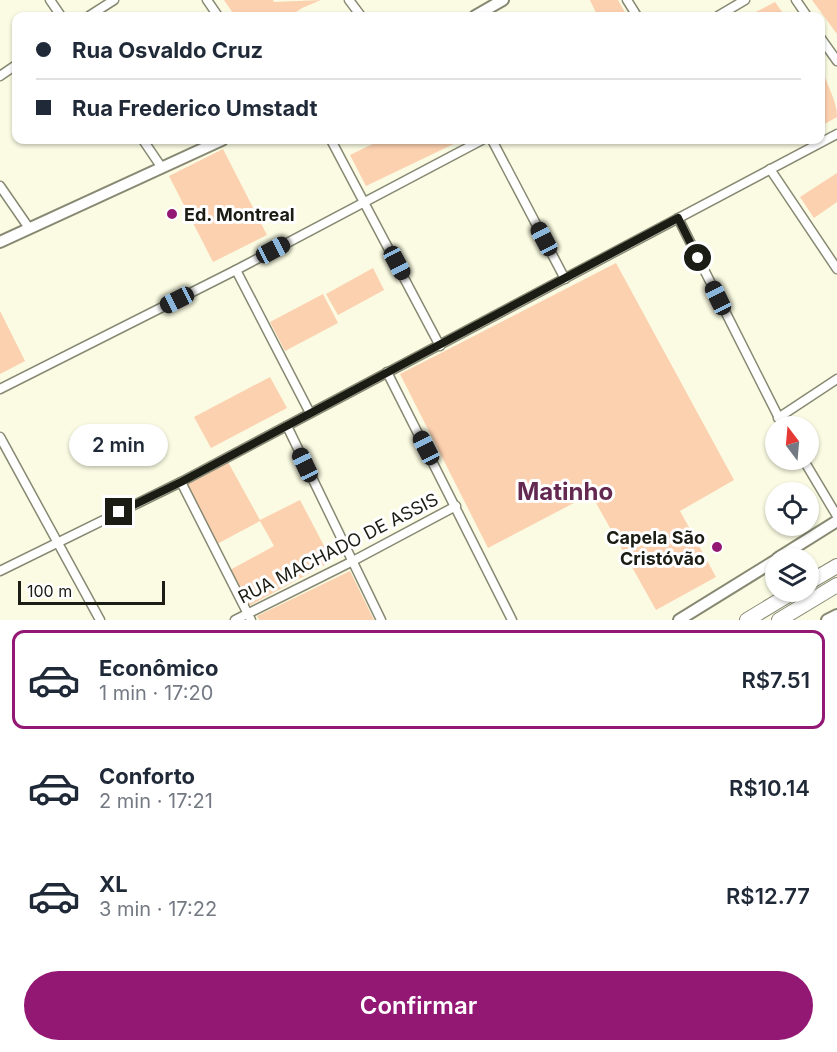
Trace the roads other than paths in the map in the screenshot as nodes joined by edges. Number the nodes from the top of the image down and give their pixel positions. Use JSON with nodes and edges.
{"nodes":[{"id":1,"x":114,"y":0,"type":"edge"},
{"id":2,"x":502,"y":0,"type":"edge"},
{"id":3,"x":745,"y":0,"type":"edge"},
{"id":4,"x":489,"y":4,"type":"edge"},
{"id":5,"x":95,"y":12,"type":"edge"},
{"id":6,"x":725,"y":12,"type":"edge"},
{"id":7,"x":825,"y":44,"type":"edge"},
{"id":8,"x":837,"y":61,"type":"edge"},
{"id":9,"x":146,"y":144,"type":"edge"},
{"id":10,"x":213,"y":144,"type":"edge"},
{"id":11,"x":333,"y":144,"type":"edge"},
{"id":12,"x":474,"y":144,"type":"edge"},
{"id":13,"x":494,"y":144,"type":"edge"},
{"id":14,"x":818,"y":144,"type":"edge"},
{"id":15,"x":162,"y":168,"type":"junction"},
{"id":16,"x":770,"y":170,"type":"junction"},
{"id":17,"x":0,"y":186,"type":"edge"},
{"id":18,"x":364,"y":201,"type":"junction"},
{"id":19,"x":678,"y":218,"type":"junction"},
{"id":20,"x":29,"y":228,"type":"junction"},
{"id":21,"x":0,"y":242,"type":"edge"},
{"id":22,"x":837,"y":269,"type":"edge"},
{"id":23,"x":236,"y":270,"type":"junction"},
{"id":24,"x":565,"y":279,"type":"junction"},
{"id":25,"x":440,"y":346,"type":"junction"},
{"id":26,"x":387,"y":372,"type":"junction"},
{"id":27,"x":837,"y":379,"type":"edge"},
{"id":28,"x":0,"y":389,"type":"edge"},
{"id":29,"x":310,"y":413,"type":"junction"},
{"id":30,"x":777,"y":416,"type":"edge"},
{"id":31,"x":781,"y":416,"type":"edge"},
{"id":32,"x":287,"y":426,"type":"junction"},
{"id":33,"x":0,"y":437,"type":"edge"},
{"id":34,"x":809,"y":470,"type":"edge"},
{"id":35,"x":181,"y":482,"type":"junction"},
{"id":36,"x":456,"y":506,"type":"junction"},
{"id":37,"x":837,"y":518,"type":"edge"},
{"id":38,"x":57,"y":542,"type":"junction"},
{"id":39,"x":793,"y":548,"type":"edge"},
{"id":40,"x":351,"y":562,"type":"junction"},
{"id":41,"x":765,"y":566,"type":"edge"},
{"id":42,"x":837,"y":566,"type":"edge"},
{"id":43,"x":0,"y":571,"type":"edge"},
{"id":44,"x":819,"y":577,"type":"edge"},
{"id":45,"x":837,"y":585,"type":"edge"},
{"id":46,"x":777,"y":602,"type":"edge"},
{"id":47,"x":837,"y":615,"type":"edge"},
{"id":48,"x":249,"y":617,"type":"edge"},
{"id":49,"x":100,"y":620,"type":"edge"},
{"id":50,"x":235,"y":620,"type":"edge"},
{"id":51,"x":381,"y":620,"type":"edge"},
{"id":52,"x":512,"y":620,"type":"edge"},
{"id":53,"x":679,"y":620,"type":"edge"},
{"id":54,"x":747,"y":620,"type":"edge"},
{"id":55,"x":779,"y":620,"type":"edge"},
{"id":56,"x":827,"y":620,"type":"edge"}],
"edges":[{"from":1,"to":5,"type":"street"},
{"from":2,"to":4,"type":"street"},
{"from":3,"to":6,"type":"street"},
{"from":7,"to":8,"type":"street"},
{"from":9,"to":15,"type":"street"},
{"from":10,"to":15,"type":"street"},
{"from":11,"to":18,"type":"street"},
{"from":12,"to":18,"type":"street"},
{"from":13,"to":24,"type":"street"},
{"from":14,"to":16,"type":"street"},
{"from":15,"to":20,"type":"street"},
{"from":16,"to":19,"type":"street"},
{"from":16,"to":22,"type":"street"},
{"from":17,"to":20,"type":"street"},
{"from":18,"to":23,"type":"street"},
{"from":18,"to":25,"type":"street"},
{"from":19,"to":24,"type":"street"},
{"from":19,"to":30,"type":"street"},
{"from":20,"to":21,"type":"street"},
{"from":23,"to":28,"type":"street"},
{"from":23,"to":29,"type":"street"},
{"from":24,"to":25,"type":"street"},
{"from":25,"to":26,"type":"street"},
{"from":26,"to":29,"type":"street"},
{"from":26,"to":36,"type":"street"},
{"from":27,"to":31,"type":"street"},
{"from":29,"to":32,"type":"street"},
{"from":32,"to":35,"type":"street"},
{"from":32,"to":40,"type":"street"},
{"from":33,"to":38,"type":"street"},
{"from":34,"to":37,"type":"street"},
{"from":35,"to":38,"type":"street"},
{"from":35,"to":48,"type":"street"},
{"from":36,"to":40,"type":"street","name":"RUA MACHADO DE ASSIS"},
{"from":36,"to":52,"type":"street"},
{"from":37,"to":39,"type":"street"},
{"from":38,"to":43,"type":"street"},
{"from":38,"to":49,"type":"street"},
{"from":40,"to":48,"type":"street","name":"RUA MACHADO DE ASSIS"},
{"from":40,"to":51,"type":"street"},
{"from":41,"to":53,"type":"street"},
{"from":42,"to":44,"type":"highway"},
{"from":45,"to":55,"type":"highway"},
{"from":46,"to":54,"type":"highway"},
{"from":47,"to":56,"type":"street"},
{"from":48,"to":50,"type":"street","name":"RUA MACHADO DE ASSIS"}]}
